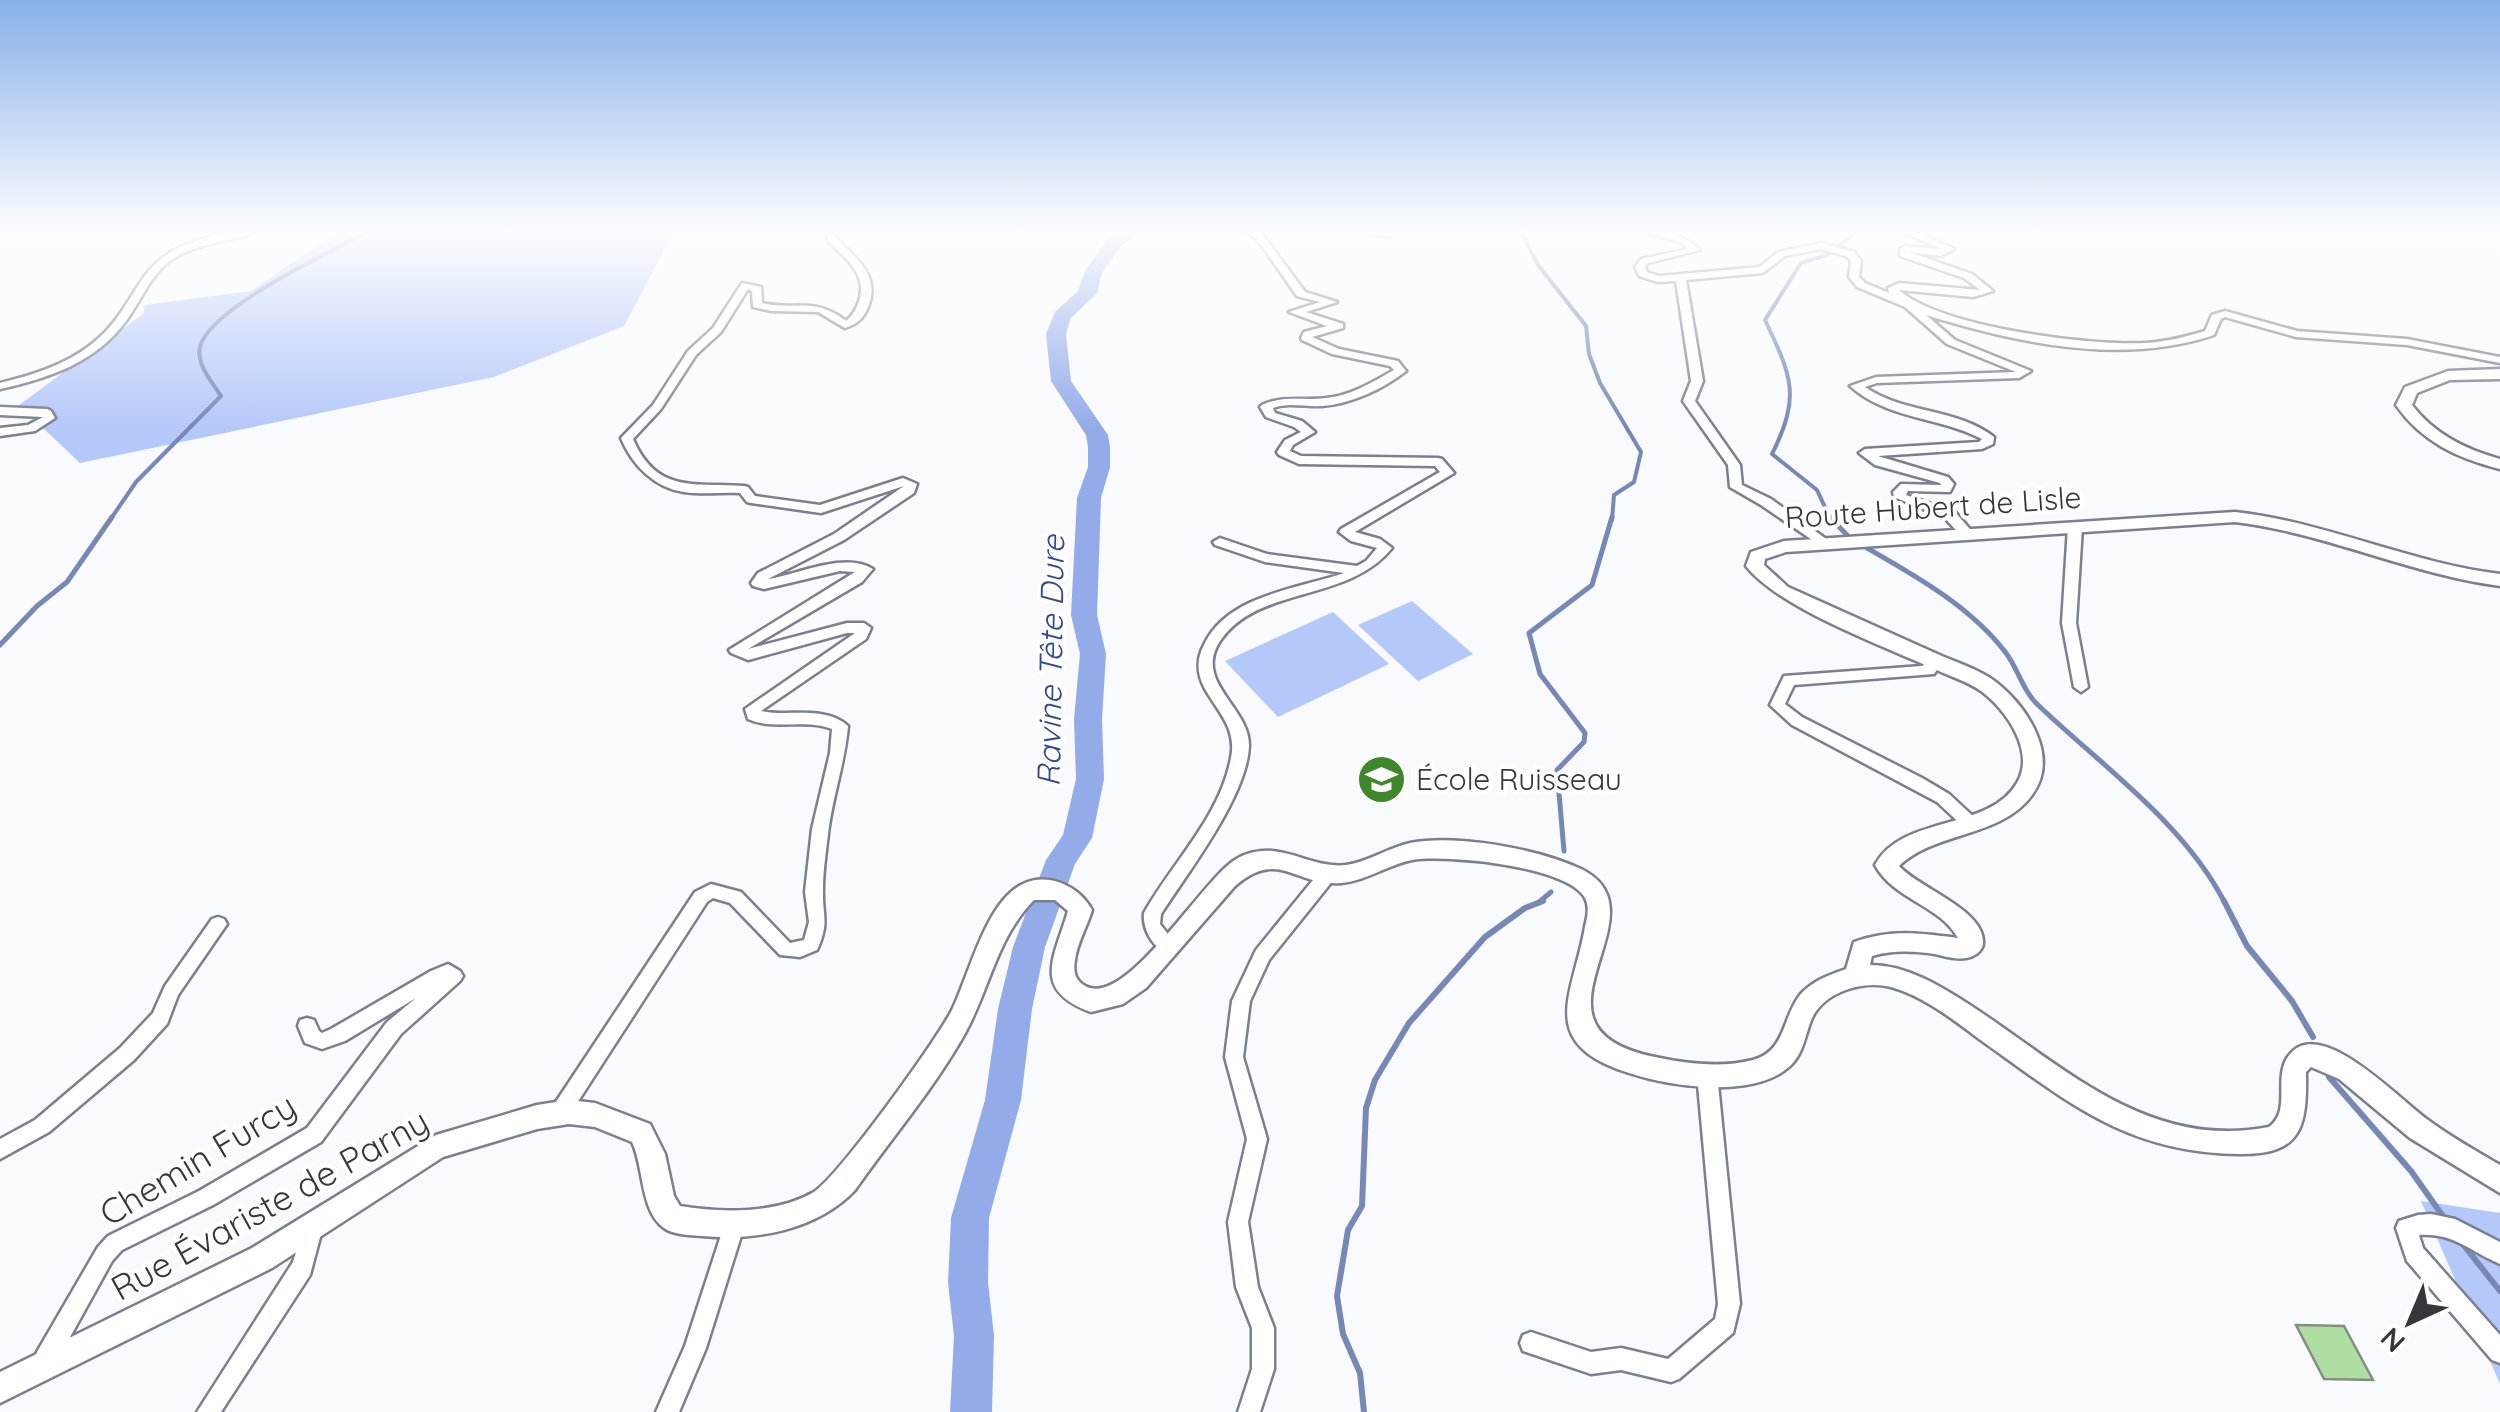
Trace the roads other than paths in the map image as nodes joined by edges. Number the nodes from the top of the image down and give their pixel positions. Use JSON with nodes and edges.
{"nodes":[{"id":1,"x":135,"y":296,"type":"edge"},
{"id":2,"x":739,"y":296,"type":"edge"},
{"id":3,"x":757,"y":296,"type":"edge"},
{"id":4,"x":867,"y":296,"type":"edge"},
{"id":5,"x":1308,"y":296,"type":"edge"},
{"id":6,"x":1683,"y":296,"type":"edge"},
{"id":7,"x":1887,"y":296,"type":"edge"},
{"id":8,"x":1897,"y":296,"type":"edge"},
{"id":9,"x":1904,"y":303,"type":"junction"},
{"id":10,"x":2500,"y":360,"type":"edge"},
{"id":11,"x":2500,"y":374,"type":"edge"},
{"id":12,"x":0,"y":386,"type":"edge"},
{"id":13,"x":0,"y":411,"type":"edge"},
{"id":14,"x":0,"y":432,"type":"edge"},
{"id":15,"x":2500,"y":464,"type":"edge"},
{"id":16,"x":2076,"y":527,"type":"junction"},
{"id":17,"x":1968,"y":535,"type":"junction"},
{"id":18,"x":1220,"y":542,"type":"dead end"},
{"id":19,"x":1824,"y":544,"type":"junction"},
{"id":20,"x":1361,"y":571,"type":"junction"},
{"id":21,"x":2500,"y":580,"type":"edge"},
{"id":22,"x":1937,"y":660,"type":"junction"},
{"id":23,"x":2081,"y":687,"type":"dead end"},
{"id":24,"x":1971,"y":824,"type":"junction"},
{"id":25,"x":1328,"y":874,"type":"junction"},
{"id":26,"x":218,"y":924,"type":"dead end"},
{"id":27,"x":1170,"y":947,"type":"junction"},
{"id":28,"x":1856,"y":976,"type":"junction"},
{"id":29,"x":307,"y":1026,"type":"dead end"},
{"id":30,"x":1707,"y":1074,"type":"junction"},
{"id":31,"x":559,"y":1114,"type":"junction"},
{"id":32,"x":0,"y":1150,"type":"edge"},
{"id":33,"x":2500,"y":1180,"type":"edge"},
{"id":34,"x":735,"y":1223,"type":"junction"},
{"id":35,"x":314,"y":1226,"type":"junction"},
{"id":36,"x":2500,"y":1254,"type":"edge"},
{"id":37,"x":1530,"y":1343,"type":"dead end"},
{"id":38,"x":2500,"y":1352,"type":"edge"},
{"id":39,"x":40,"y":1368,"type":"junction"},
{"id":40,"x":0,"y":1388,"type":"edge"},
{"id":41,"x":208,"y":1412,"type":"edge"},
{"id":42,"x":667,"y":1412,"type":"edge"},
{"id":43,"x":1249,"y":1412,"type":"edge"}],
"edges":[{"from":1,"to":12,"type":"street"},
{"from":2,"to":31,"type":"street"},
{"from":3,"to":4,"type":"street"},
{"from":5,"to":20,"type":"street"},
{"from":6,"to":19,"type":"street"},
{"from":7,"to":9,"type":"street"},
{"from":8,"to":9,"type":"street"},
{"from":9,"to":10,"type":"street"},
{"from":9,"to":17,"type":"street"},
{"from":11,"to":15,"type":"main road"},
{"from":13,"to":14,"type":"street"},
{"from":16,"to":17,"type":"main road","name":"Route Hubert de Lisle"},
{"from":16,"to":21,"type":"main road","name":"Route Hubert de Lisle"},
{"from":16,"to":23,"type":"street"},
{"from":17,"to":19,"type":"main road","name":"Route Hubert de Lisle"},
{"from":18,"to":20,"type":"street"},
{"from":19,"to":22,"type":"main road","name":"Route Hubert de Lisle"},
{"from":20,"to":27,"type":"street"},
{"from":22,"to":24,"type":"main road","name":"Route Hubert de Lisle"},
{"from":22,"to":24,"type":"street"},
{"from":24,"to":28,"type":"main road","name":"Route Hubert de Lisle"},
{"from":25,"to":27,"type":"main road","name":"Rue Évariste de Parny"},
{"from":25,"to":30,"type":"main road","name":"Rue Évariste de Parny"},
{"from":25,"to":43,"type":"street"},
{"from":26,"to":32,"type":"street"},
{"from":27,"to":34,"type":"main road","name":"Rue Évariste de Parny"},
{"from":28,"to":30,"type":"main road","name":"Rue Évariste de Parny"},
{"from":28,"to":33,"type":"main road"},
{"from":29,"to":39,"type":"street","name":"Chemin Furcy"},
{"from":30,"to":37,"type":"street"},
{"from":31,"to":34,"type":"main road","name":"Rue Évariste de Parny"},
{"from":31,"to":35,"type":"main road","name":"Rue Évariste de Parny"},
{"from":34,"to":42,"type":"street"},
{"from":35,"to":39,"type":"main road","name":"Rue Évariste de Parny"},
{"from":35,"to":41,"type":"street"},
{"from":36,"to":38,"type":"street"},
{"from":39,"to":40,"type":"main road","name":"Rue Évariste de Parny"}]}
